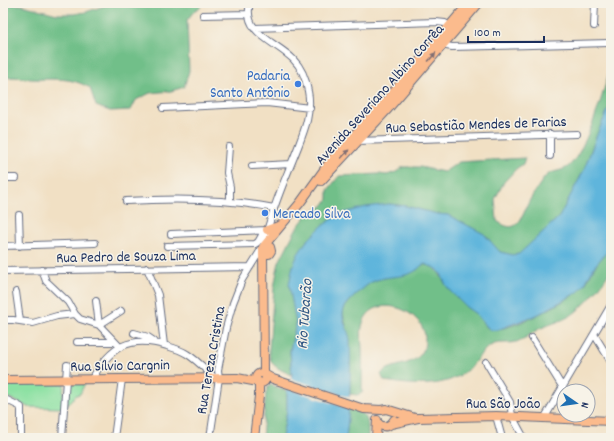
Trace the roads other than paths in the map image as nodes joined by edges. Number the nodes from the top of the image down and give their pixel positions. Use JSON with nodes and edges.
{"nodes":[{"id":1,"x":250,"y":3,"type":"edge"},
{"id":2,"x":469,"y":3,"type":"edge"},
{"id":3,"x":479,"y":3,"type":"edge"},
{"id":4,"x":595,"y":3,"type":"edge"},
{"id":5,"x":248,"y":14,"type":"junction"},
{"id":6,"x":203,"y":15,"type":"dead end"},
{"id":7,"x":594,"y":26,"type":"dead end"},
{"id":8,"x":254,"y":28,"type":"junction"},
{"id":9,"x":452,"y":28,"type":"junction"},
{"id":10,"x":609,"y":43,"type":"dead end"},
{"id":11,"x":439,"y":44,"type":"junction"},
{"id":12,"x":163,"y":108,"type":"dead end"},
{"id":13,"x":310,"y":108,"type":"junction"},
{"id":14,"x":550,"y":134,"type":"junction"},
{"id":15,"x":578,"y":134,"type":"dead end"},
{"id":16,"x":355,"y":139,"type":"junction"},
{"id":17,"x":229,"y":146,"type":"dead end"},
{"id":18,"x":550,"y":156,"type":"dead end"},
{"id":19,"x":291,"y":164,"type":"junction"},
{"id":20,"x":252,"y":166,"type":"dead end"},
{"id":21,"x":3,"y":178,"type":"edge"},
{"id":22,"x":16,"y":178,"type":"dead end"},
{"id":23,"x":126,"y":200,"type":"dead end"},
{"id":24,"x":230,"y":201,"type":"junction"},
{"id":25,"x":274,"y":208,"type":"junction"},
{"id":26,"x":19,"y":215,"type":"dead end"},
{"id":27,"x":282,"y":225,"type":"junction"},
{"id":28,"x":267,"y":230,"type":"junction"},
{"id":29,"x":170,"y":234,"type":"dead end"},
{"id":30,"x":95,"y":243,"type":"dead end"},
{"id":31,"x":3,"y":246,"type":"edge"},
{"id":32,"x":20,"y":246,"type":"junction"},
{"id":33,"x":167,"y":246,"type":"dead end"},
{"id":34,"x":265,"y":249,"type":"junction"},
{"id":35,"x":250,"y":267,"type":"junction"},
{"id":36,"x":147,"y":268,"type":"junction"},
{"id":37,"x":42,"y":270,"type":"junction"},
{"id":38,"x":3,"y":271,"type":"edge"},
{"id":39,"x":16,"y":292,"type":"dead end"},
{"id":40,"x":96,"y":301,"type":"dead end"},
{"id":41,"x":611,"y":305,"type":"edge"},
{"id":42,"x":121,"y":311,"type":"dead end"},
{"id":43,"x":75,"y":314,"type":"junction"},
{"id":44,"x":3,"y":320,"type":"edge"},
{"id":45,"x":20,"y":321,"type":"junction"},
{"id":46,"x":99,"y":325,"type":"junction"},
{"id":47,"x":134,"y":333,"type":"dead end"},
{"id":48,"x":594,"y":334,"type":"junction"},
{"id":49,"x":532,"y":338,"type":"dead end"},
{"id":50,"x":77,"y":342,"type":"dead end"},
{"id":51,"x":115,"y":342,"type":"junction"},
{"id":52,"x":157,"y":343,"type":"junction"},
{"id":53,"x":164,"y":345,"type":"junction"},
{"id":54,"x":120,"y":347,"type":"junction"},
{"id":55,"x":486,"y":362,"type":"dead end"},
{"id":56,"x":611,"y":362,"type":"edge"},
{"id":57,"x":67,"y":365,"type":"dead end"},
{"id":58,"x":217,"y":378,"type":"junction"},
{"id":59,"x":261,"y":378,"type":"junction"},
{"id":60,"x":122,"y":379,"type":"junction"},
{"id":61,"x":3,"y":380,"type":"edge"},
{"id":62,"x":66,"y":380,"type":"junction"},
{"id":63,"x":92,"y":380,"type":"junction"},
{"id":64,"x":560,"y":383,"type":"edge"},
{"id":65,"x":566,"y":383,"type":"edge"},
{"id":66,"x":3,"y":398,"type":"edge"},
{"id":67,"x":556,"y":399,"type":"edge"},
{"id":68,"x":362,"y":408,"type":"junction"},
{"id":69,"x":381,"y":410,"type":"junction"},
{"id":70,"x":391,"y":411,"type":"junction"},
{"id":71,"x":496,"y":416,"type":"junction"},
{"id":72,"x":512,"y":416,"type":"junction"},
{"id":73,"x":545,"y":417,"type":"junction"},
{"id":74,"x":418,"y":418,"type":"junction"},
{"id":75,"x":377,"y":421,"type":"junction"},
{"id":76,"x":611,"y":421,"type":"edge"},
{"id":77,"x":390,"y":425,"type":"junction"},
{"id":78,"x":20,"y":438,"type":"edge"},
{"id":79,"x":62,"y":438,"type":"edge"},
{"id":80,"x":114,"y":438,"type":"edge"},
{"id":81,"x":210,"y":438,"type":"edge"},
{"id":82,"x":254,"y":438,"type":"edge"},
{"id":83,"x":376,"y":438,"type":"edge"},
{"id":84,"x":379,"y":438,"type":"edge"},
{"id":85,"x":502,"y":438,"type":"edge"},
{"id":86,"x":524,"y":438,"type":"edge"}],
"edges":[{"from":1,"to":5,"type":"street"},
{"from":2,"to":9,"type":"main road","name":"Avenida Severiano Albino Corrêa"},
{"from":3,"to":9,"type":"main road","name":"Avenida Severiano Albino Corrêa"},
{"from":4,"to":7,"type":"street"},
{"from":5,"to":6,"type":"street"},
{"from":5,"to":8,"type":"street"},
{"from":8,"to":9,"type":"street"},
{"from":8,"to":13,"type":"street"},
{"from":9,"to":11,"type":"main road","name":"Avenida Severiano Albino Corrêa"},
{"from":10,"to":11,"type":"street"},
{"from":11,"to":16,"type":"main road","name":"Avenida Severiano Albino Corrêa"},
{"from":12,"to":13,"type":"street"},
{"from":13,"to":19,"type":"street"},
{"from":14,"to":15,"type":"street","name":"Rua Sebastião Mendes de Farias"},
{"from":14,"to":16,"type":"street","name":"Rua Sebastião Mendes de Farias"},
{"from":14,"to":18,"type":"street"},
{"from":16,"to":27,"type":"main road","name":"Avenida Severiano Albino Corrêa"},
{"from":17,"to":24,"type":"street"},
{"from":19,"to":20,"type":"street"},
{"from":19,"to":25,"type":"street"},
{"from":21,"to":22,"type":"street"},
{"from":23,"to":24,"type":"street"},
{"from":24,"to":25,"type":"street"},
{"from":25,"to":28,"type":"street"},
{"from":26,"to":32,"type":"street"},
{"from":27,"to":28,"type":"main road"},
{"from":27,"to":34,"type":"main road","name":"Avenida Severiano Albino Corrêa"},
{"from":28,"to":29,"type":"street"},
{"from":28,"to":33,"type":"street"},
{"from":28,"to":34,"type":"street"},
{"from":30,"to":32,"type":"street"},
{"from":31,"to":32,"type":"street"},
{"from":34,"to":35,"type":"street","name":"Rua Tereza Cristina"},
{"from":34,"to":59,"type":"main road"},
{"from":35,"to":36,"type":"street","name":"Rua Pedro de Souza Lima"},
{"from":35,"to":58,"type":"street","name":"Rua Tereza Cristina"},
{"from":36,"to":37,"type":"street","name":"Rua Pedro de Souza Lima"},
{"from":36,"to":53,"type":"street"},
{"from":37,"to":38,"type":"street","name":"Rua Pedro de Souza Lima"},
{"from":37,"to":43,"type":"street"},
{"from":39,"to":45,"type":"street"},
{"from":40,"to":46,"type":"street"},
{"from":41,"to":48,"type":"street"},
{"from":42,"to":46,"type":"street"},
{"from":43,"to":45,"type":"street"},
{"from":43,"to":46,"type":"street"},
{"from":44,"to":45,"type":"street"},
{"from":46,"to":51,"type":"street"},
{"from":47,"to":52,"type":"street"},
{"from":48,"to":56,"type":"street"},
{"from":48,"to":65,"type":"street"},
{"from":49,"to":64,"type":"street"},
{"from":50,"to":51,"type":"street"},
{"from":51,"to":54,"type":"street"},
{"from":52,"to":53,"type":"street"},
{"from":52,"to":54,"type":"street"},
{"from":53,"to":58,"type":"street"},
{"from":54,"to":63,"type":"street"},
{"from":55,"to":72,"type":"street"},
{"from":57,"to":62,"type":"street"},
{"from":58,"to":59,"type":"main road","name":"Rua Sílvio Cargnin"},
{"from":58,"to":60,"type":"main road","name":"Rua Sílvio Cargnin"},
{"from":58,"to":81,"type":"street","name":"Rua Tereza Cristina"},
{"from":59,"to":68,"type":"main road"},
{"from":59,"to":82,"type":"main road"},
{"from":60,"to":63,"type":"main road","name":"Rua Sílvio Cargnin"},
{"from":60,"to":80,"type":"street"},
{"from":61,"to":62,"type":"main road","name":"Rua Sílvio Cargnin"},
{"from":62,"to":63,"type":"main road","name":"Rua Sílvio Cargnin"},
{"from":62,"to":79,"type":"street"},
{"from":66,"to":78,"type":"street"},
{"from":67,"to":73,"type":"street"},
{"from":68,"to":69,"type":"main road"},
{"from":68,"to":75,"type":"main road"},
{"from":69,"to":70,"type":"main road"},
{"from":69,"to":75,"type":"main road"},
{"from":70,"to":74,"type":"main road","name":"Rua São João"},
{"from":70,"to":77,"type":"main road"},
{"from":71,"to":72,"type":"main road","name":"Rua São João"},
{"from":71,"to":74,"type":"main road","name":"Rua São João"},
{"from":71,"to":85,"type":"street"},
{"from":72,"to":73,"type":"main road","name":"Rua São João"},
{"from":72,"to":86,"type":"street"},
{"from":73,"to":76,"type":"main road","name":"Rua São João"},
{"from":74,"to":77,"type":"main road","name":"Rua São João"},
{"from":75,"to":77,"type":"main road"},
{"from":75,"to":83,"type":"main road"},
{"from":77,"to":84,"type":"main road"}]}
